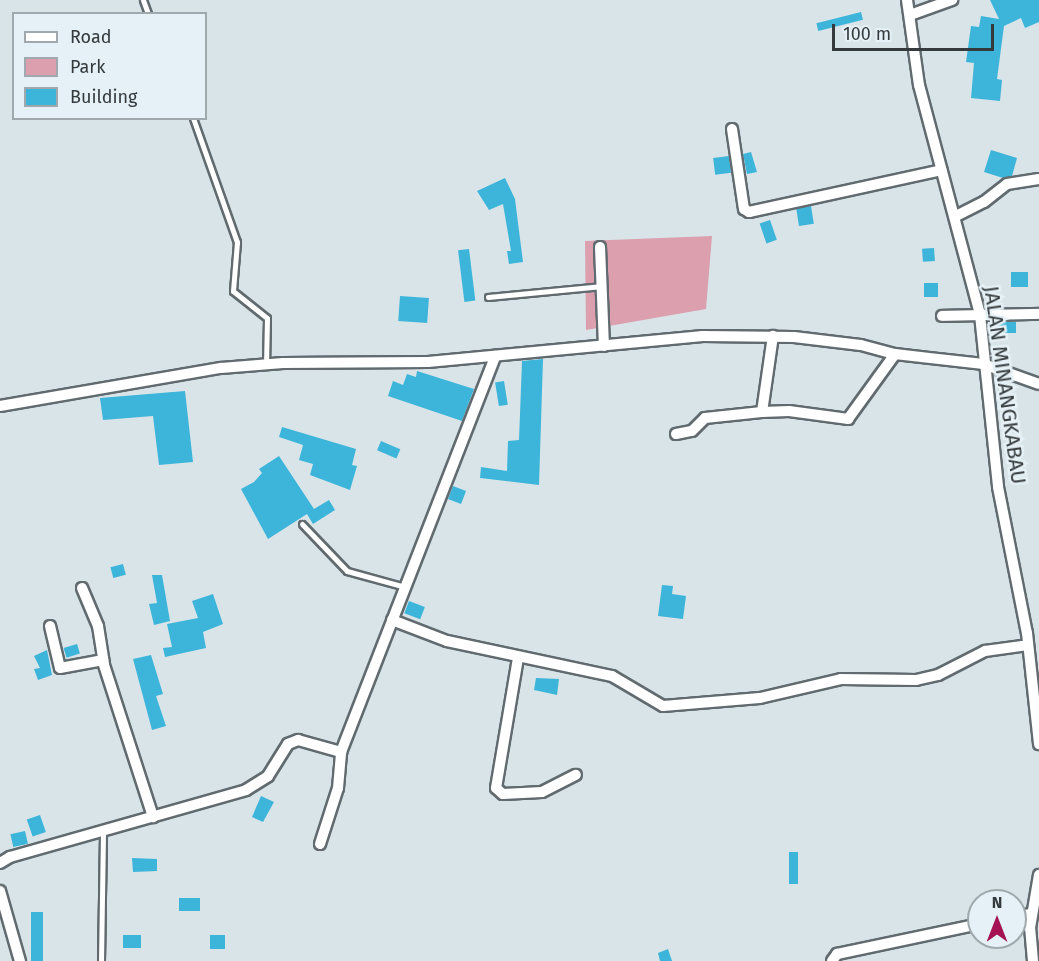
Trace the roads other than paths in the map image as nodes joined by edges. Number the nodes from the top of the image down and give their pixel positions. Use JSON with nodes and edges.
{"nodes":[{"id":1,"x":907,"y":0,"type":"edge"},
{"id":2,"x":952,"y":0,"type":"edge"},
{"id":3,"x":910,"y":15,"type":"junction"},
{"id":4,"x":194,"y":120,"type":"edge"},
{"id":5,"x":732,"y":129,"type":"dead end"},
{"id":6,"x":941,"y":170,"type":"junction"},
{"id":7,"x":1039,"y":179,"type":"edge"},
{"id":8,"x":956,"y":216,"type":"junction"},
{"id":9,"x":600,"y":248,"type":"dead end"},
{"id":10,"x":602,"y":286,"type":"junction"},
{"id":11,"x":488,"y":297,"type":"dead end"},
{"id":12,"x":1039,"y":314,"type":"edge"},
{"id":13,"x":980,"y":315,"type":"junction"},
{"id":14,"x":942,"y":316,"type":"dead end"},
{"id":15,"x":773,"y":336,"type":"junction"},
{"id":16,"x":604,"y":346,"type":"junction"},
{"id":17,"x":895,"y":354,"type":"junction"},
{"id":18,"x":495,"y":356,"type":"junction"},
{"id":19,"x":266,"y":364,"type":"junction"},
{"id":20,"x":983,"y":364,"type":"junction"},
{"id":21,"x":1039,"y":384,"type":"edge"},
{"id":22,"x":0,"y":406,"type":"edge"},
{"id":23,"x":762,"y":412,"type":"junction"},
{"id":24,"x":676,"y":434,"type":"dead end"},
{"id":25,"x":302,"y":524,"type":"dead end"},
{"id":26,"x":405,"y":587,"type":"junction"},
{"id":27,"x":82,"y":588,"type":"dead end"},
{"id":28,"x":392,"y":620,"type":"junction"},
{"id":29,"x":50,"y":626,"type":"dead end"},
{"id":30,"x":1028,"y":645,"type":"junction"},
{"id":31,"x":518,"y":658,"type":"junction"},
{"id":32,"x":103,"y":660,"type":"junction"},
{"id":33,"x":1039,"y":744,"type":"edge"},
{"id":34,"x":341,"y":753,"type":"junction"},
{"id":35,"x":576,"y":775,"type":"dead end"},
{"id":36,"x":153,"y":817,"type":"junction"},
{"id":37,"x":103,"y":833,"type":"junction"},
{"id":38,"x":320,"y":844,"type":"dead end"},
{"id":39,"x":0,"y":863,"type":"edge"},
{"id":40,"x":1039,"y":875,"type":"edge"},
{"id":41,"x":0,"y":891,"type":"edge"},
{"id":42,"x":1031,"y":914,"type":"junction"},
{"id":43,"x":1027,"y":915,"type":"edge"},
{"id":44,"x":967,"y":927,"type":"edge"},
{"id":45,"x":20,"y":961,"type":"edge"},
{"id":46,"x":101,"y":961,"type":"edge"},
{"id":47,"x":832,"y":961,"type":"edge"},
{"id":48,"x":1033,"y":961,"type":"edge"}],
"edges":[{"from":1,"to":3,"type":"street","name":"JALAN MINANGKABAU"},
{"from":2,"to":3,"type":"street"},
{"from":3,"to":6,"type":"street","name":"JALAN MINANGKABAU"},
{"from":4,"to":19,"type":"lane"},
{"from":5,"to":6,"type":"street"},
{"from":6,"to":8,"type":"street","name":"JALAN MINANGKABAU"},
{"from":7,"to":8,"type":"street"},
{"from":8,"to":13,"type":"street","name":"JALAN MINANGKABAU"},
{"from":9,"to":10,"type":"street"},
{"from":10,"to":11,"type":"lane"},
{"from":10,"to":16,"type":"street"},
{"from":12,"to":13,"type":"street"},
{"from":13,"to":14,"type":"street"},
{"from":13,"to":20,"type":"street","name":"JALAN MINANGKABAU"},
{"from":15,"to":16,"type":"street"},
{"from":15,"to":17,"type":"street"},
{"from":15,"to":23,"type":"street"},
{"from":16,"to":18,"type":"street"},
{"from":17,"to":20,"type":"street"},
{"from":17,"to":23,"type":"street"},
{"from":18,"to":19,"type":"street"},
{"from":18,"to":26,"type":"street"},
{"from":19,"to":22,"type":"street"},
{"from":20,"to":21,"type":"street"},
{"from":20,"to":30,"type":"street","name":"JALAN MINANGKABAU"},
{"from":23,"to":24,"type":"street"},
{"from":25,"to":26,"type":"lane"},
{"from":26,"to":28,"type":"street"},
{"from":27,"to":32,"type":"street"},
{"from":28,"to":31,"type":"street"},
{"from":28,"to":34,"type":"street"},
{"from":29,"to":32,"type":"street"},
{"from":30,"to":31,"type":"street"},
{"from":30,"to":33,"type":"street","name":"JALAN MINANGKABAU"},
{"from":31,"to":35,"type":"street"},
{"from":32,"to":36,"type":"street"},
{"from":34,"to":36,"type":"street"},
{"from":34,"to":38,"type":"street"},
{"from":36,"to":37,"type":"street"},
{"from":37,"to":39,"type":"street"},
{"from":37,"to":46,"type":"lane"},
{"from":40,"to":42,"type":"street"},
{"from":41,"to":45,"type":"street"},
{"from":42,"to":43,"type":"street"},
{"from":42,"to":48,"type":"street"},
{"from":44,"to":47,"type":"street"}]}
